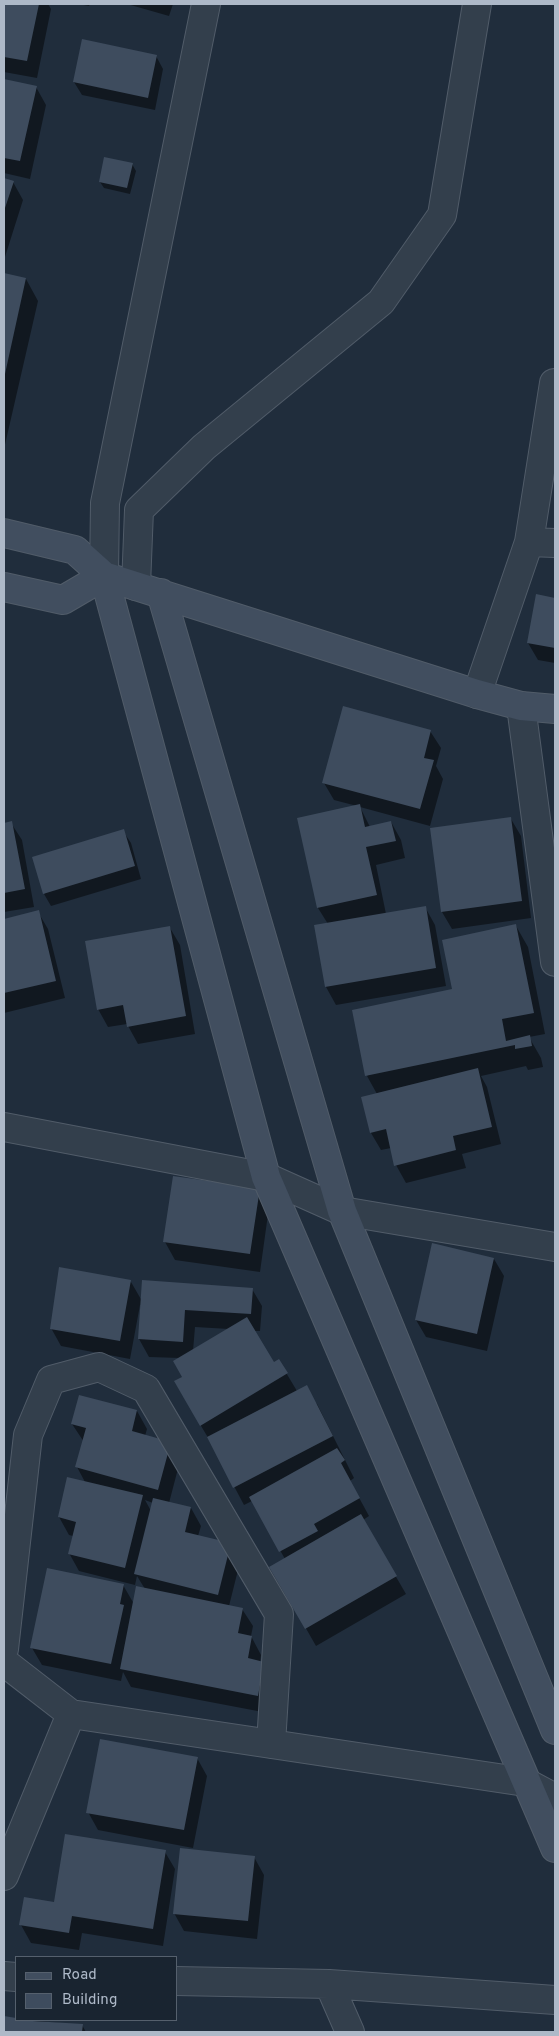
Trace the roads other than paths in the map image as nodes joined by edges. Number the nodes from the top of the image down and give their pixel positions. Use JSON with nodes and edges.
{"nodes":[{"id":1,"x":206,"y":4,"type":"edge"},
{"id":2,"x":477,"y":4,"type":"edge"},
{"id":3,"x":554,"y":383,"type":"dead end"},
{"id":4,"x":4,"y":533,"type":"edge"},
{"id":5,"x":528,"y":542,"type":"junction"},
{"id":6,"x":555,"y":543,"type":"edge"},
{"id":7,"x":104,"y":576,"type":"junction"},
{"id":8,"x":4,"y":587,"type":"edge"},
{"id":9,"x":149,"y":590,"type":"junction"},
{"id":10,"x":477,"y":694,"type":"junction"},
{"id":11,"x":521,"y":706,"type":"junction"},
{"id":12,"x":555,"y":709,"type":"edge"},
{"id":13,"x":555,"y":961,"type":"edge"},
{"id":14,"x":4,"y":1127,"type":"edge"},
{"id":15,"x":266,"y":1177,"type":"junction"},
{"id":16,"x":342,"y":1211,"type":"junction"},
{"id":17,"x":555,"y":1247,"type":"edge"},
{"id":18,"x":4,"y":1649,"type":"edge"},
{"id":19,"x":4,"y":1662,"type":"edge"},
{"id":20,"x":71,"y":1714,"type":"junction"},
{"id":21,"x":555,"y":1730,"type":"edge"},
{"id":22,"x":271,"y":1744,"type":"junction"},
{"id":23,"x":525,"y":1782,"type":"junction"},
{"id":24,"x":555,"y":1798,"type":"edge"},
{"id":25,"x":555,"y":1848,"type":"edge"},
{"id":26,"x":4,"y":1876,"type":"edge"},
{"id":27,"x":178,"y":1981,"type":"edge"},
{"id":28,"x":328,"y":1984,"type":"junction"},
{"id":29,"x":555,"y":2000,"type":"edge"},
{"id":30,"x":350,"y":2032,"type":"edge"}],
"edges":[{"from":1,"to":7,"type":"street"},
{"from":2,"to":9,"type":"street"},
{"from":3,"to":5,"type":"street"},
{"from":4,"to":7,"type":"street"},
{"from":5,"to":6,"type":"street"},
{"from":5,"to":10,"type":"street"},
{"from":7,"to":8,"type":"street"},
{"from":7,"to":9,"type":"street"},
{"from":7,"to":15,"type":"street"},
{"from":9,"to":10,"type":"street"},
{"from":9,"to":16,"type":"street"},
{"from":10,"to":11,"type":"street"},
{"from":11,"to":12,"type":"street"},
{"from":11,"to":13,"type":"street"},
{"from":14,"to":15,"type":"street"},
{"from":15,"to":16,"type":"street"},
{"from":15,"to":23,"type":"street"},
{"from":16,"to":17,"type":"street"},
{"from":16,"to":21,"type":"street"},
{"from":18,"to":22,"type":"street"},
{"from":19,"to":20,"type":"street"},
{"from":20,"to":22,"type":"street"},
{"from":20,"to":26,"type":"street"},
{"from":22,"to":23,"type":"street"},
{"from":23,"to":24,"type":"street"},
{"from":23,"to":25,"type":"street"},
{"from":27,"to":28,"type":"street"},
{"from":28,"to":29,"type":"street"},
{"from":28,"to":30,"type":"street"}]}
